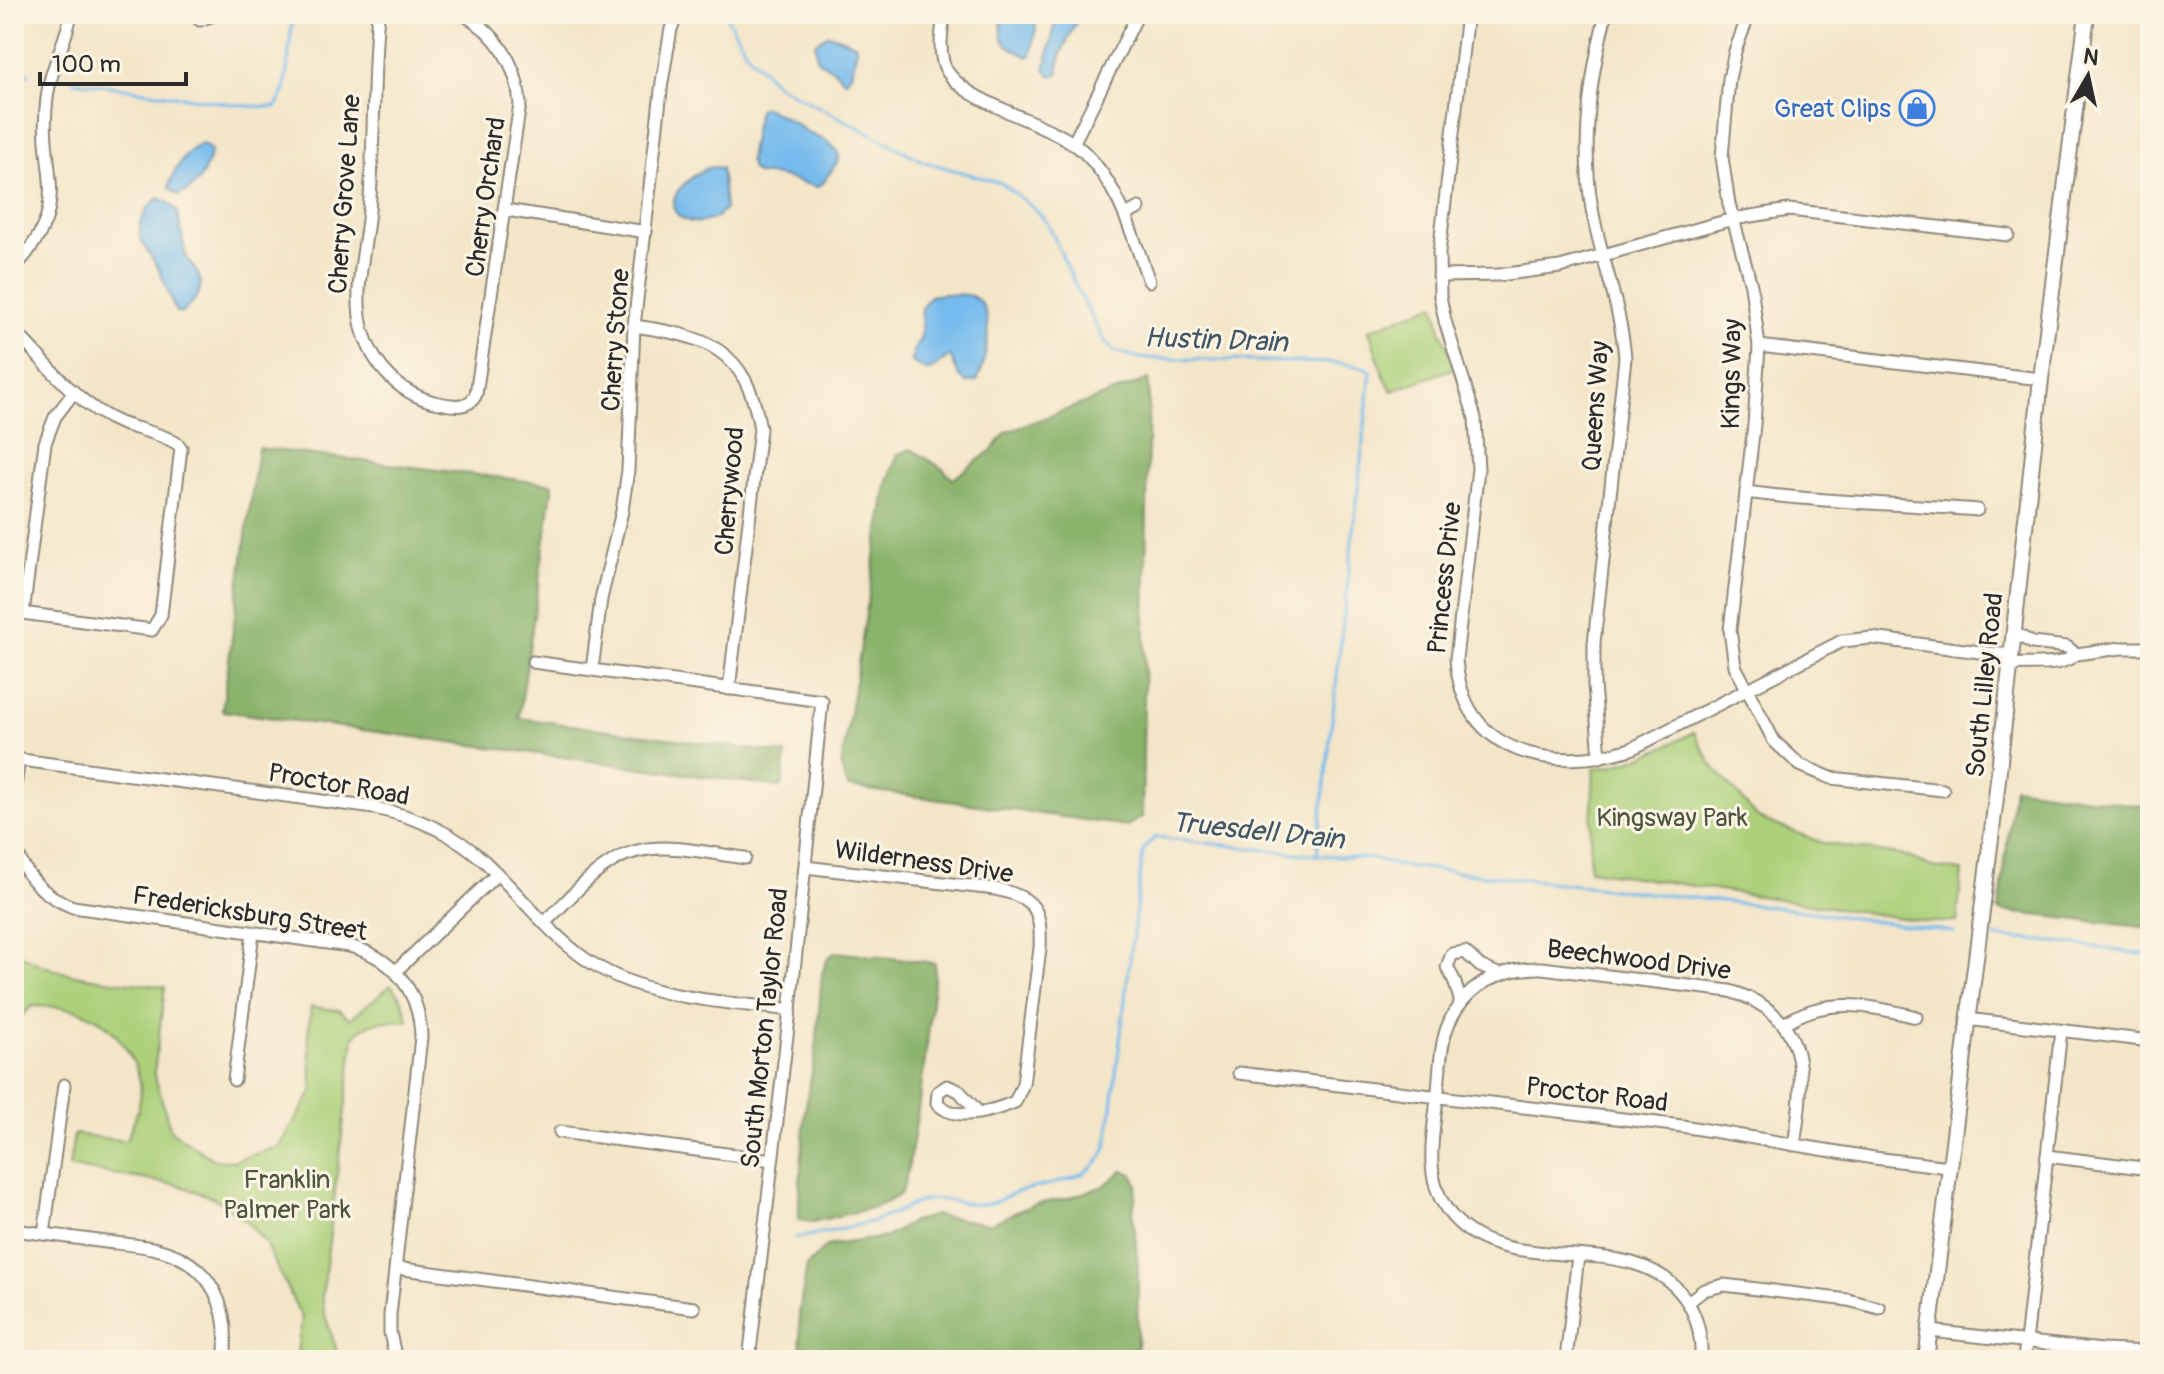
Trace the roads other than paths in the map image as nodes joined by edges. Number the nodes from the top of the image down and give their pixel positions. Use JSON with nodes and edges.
{"nodes":[{"id":1,"x":71,"y":14,"type":"edge"},
{"id":2,"x":192,"y":14,"type":"edge"},
{"id":3,"x":216,"y":14,"type":"edge"},
{"id":4,"x":378,"y":14,"type":"edge"},
{"id":5,"x":463,"y":14,"type":"edge"},
{"id":6,"x":678,"y":14,"type":"edge"},
{"id":7,"x":944,"y":14,"type":"edge"},
{"id":8,"x":1138,"y":14,"type":"edge"},
{"id":9,"x":1467,"y":14,"type":"edge"},
{"id":10,"x":1606,"y":14,"type":"edge"},
{"id":11,"x":1749,"y":14,"type":"edge"},
{"id":12,"x":2087,"y":14,"type":"edge"},
{"id":13,"x":1074,"y":142,"type":"junction"},
{"id":14,"x":1139,"y":208,"type":"dead end"},
{"id":15,"x":506,"y":210,"type":"junction"},
{"id":16,"x":1125,"y":215,"type":"junction"},
{"id":17,"x":1733,"y":219,"type":"junction"},
{"id":18,"x":646,"y":232,"type":"junction"},
{"id":19,"x":2008,"y":235,"type":"dead end"},
{"id":20,"x":1604,"y":256,"type":"junction"},
{"id":21,"x":14,"y":268,"type":"edge"},
{"id":22,"x":1439,"y":276,"type":"junction"},
{"id":23,"x":1149,"y":281,"type":"dead end"},
{"id":24,"x":634,"y":326,"type":"junction"},
{"id":25,"x":14,"y":330,"type":"edge"},
{"id":26,"x":1759,"y":346,"type":"junction"},
{"id":27,"x":2041,"y":379,"type":"junction"},
{"id":28,"x":74,"y":392,"type":"junction"},
{"id":29,"x":469,"y":404,"type":"joint"},
{"id":30,"x":1746,"y":492,"type":"junction"},
{"id":31,"x":1977,"y":510,"type":"dead end"},
{"id":32,"x":18,"y":612,"type":"edge"},
{"id":33,"x":2013,"y":632,"type":"junction"},
{"id":34,"x":2150,"y":648,"type":"edge"},
{"id":35,"x":2076,"y":654,"type":"junction"},
{"id":36,"x":2010,"y":659,"type":"junction"},
{"id":37,"x":533,"y":662,"type":"dead end"},
{"id":38,"x":592,"y":670,"type":"junction"},
{"id":39,"x":729,"y":689,"type":"junction"},
{"id":40,"x":1747,"y":690,"type":"junction"},
{"id":41,"x":1600,"y":757,"type":"junction"},
{"id":42,"x":16,"y":759,"type":"edge"},
{"id":43,"x":1943,"y":790,"type":"dead end"},
{"id":44,"x":14,"y":793,"type":"edge"},
{"id":45,"x":14,"y":844,"type":"edge"},
{"id":46,"x":745,"y":858,"type":"dead end"},
{"id":47,"x":805,"y":867,"type":"junction"},
{"id":48,"x":497,"y":874,"type":"junction"},
{"id":49,"x":544,"y":923,"type":"junction"},
{"id":50,"x":253,"y":933,"type":"junction"},
{"id":51,"x":396,"y":971,"type":"junction"},
{"id":52,"x":1498,"y":974,"type":"junction"},
{"id":53,"x":1461,"y":1003,"type":"junction"},
{"id":54,"x":790,"y":1010,"type":"junction"},
{"id":55,"x":1916,"y":1017,"type":"dead end"},
{"id":56,"x":1967,"y":1019,"type":"junction"},
{"id":57,"x":1784,"y":1024,"type":"junction"},
{"id":58,"x":2061,"y":1031,"type":"junction"},
{"id":59,"x":2150,"y":1041,"type":"edge"},
{"id":60,"x":1239,"y":1073,"type":"dead end"},
{"id":61,"x":234,"y":1080,"type":"dead end"},
{"id":62,"x":64,"y":1085,"type":"dead end"},
{"id":63,"x":1437,"y":1097,"type":"junction"},
{"id":64,"x":978,"y":1112,"type":"dead end"},
{"id":65,"x":560,"y":1132,"type":"dead end"},
{"id":66,"x":1794,"y":1145,"type":"junction"},
{"id":67,"x":2047,"y":1156,"type":"junction"},
{"id":68,"x":772,"y":1160,"type":"junction"},
{"id":69,"x":1949,"y":1167,"type":"junction"},
{"id":70,"x":2150,"y":1169,"type":"edge"},
{"id":71,"x":14,"y":1230,"type":"edge"},
{"id":72,"x":44,"y":1234,"type":"junction"},
{"id":73,"x":1578,"y":1256,"type":"junction"},
{"id":74,"x":396,"y":1268,"type":"junction"},
{"id":75,"x":1688,"y":1302,"type":"junction"},
{"id":76,"x":694,"y":1308,"type":"dead end"},
{"id":77,"x":1879,"y":1308,"type":"dead end"},
{"id":78,"x":1930,"y":1331,"type":"junction"},
{"id":79,"x":2025,"y":1341,"type":"junction"},
{"id":80,"x":2150,"y":1352,"type":"edge"},
{"id":81,"x":224,"y":1360,"type":"edge"},
{"id":82,"x":396,"y":1360,"type":"edge"},
{"id":83,"x":749,"y":1360,"type":"edge"},
{"id":84,"x":1566,"y":1360,"type":"edge"},
{"id":85,"x":1701,"y":1360,"type":"edge"},
{"id":86,"x":1926,"y":1360,"type":"edge"},
{"id":87,"x":2024,"y":1360,"type":"edge"}],
"edges":[{"from":1,"to":21,"type":"street"},
{"from":2,"to":3,"type":"street"},
{"from":4,"to":29,"type":"street","name":"Cherry Grove Lane"},
{"from":5,"to":15,"type":"street","name":"Cherry Orchard"},
{"from":6,"to":18,"type":"street","name":"Cherry Stone"},
{"from":7,"to":13,"type":"street"},
{"from":8,"to":13,"type":"street"},
{"from":9,"to":22,"type":"street","name":"Princess Drive"},
{"from":10,"to":20,"type":"street","name":"Queens Way"},
{"from":11,"to":17,"type":"street","name":"Kings Way"},
{"from":12,"to":27,"type":"street","name":"South Lilley Road"},
{"from":13,"to":16,"type":"street"},
{"from":14,"to":16,"type":"street"},
{"from":15,"to":18,"type":"street"},
{"from":15,"to":29,"type":"street","name":"Cherry Orchard"},
{"from":16,"to":23,"type":"street"},
{"from":17,"to":19,"type":"street"},
{"from":17,"to":20,"type":"street"},
{"from":17,"to":26,"type":"street","name":"Kings Way"},
{"from":18,"to":24,"type":"street","name":"Cherry Stone"},
{"from":20,"to":22,"type":"street"},
{"from":20,"to":41,"type":"street","name":"Queens Way"},
{"from":22,"to":41,"type":"street","name":"Princess Drive"},
{"from":24,"to":38,"type":"street","name":"Cherry Stone"},
{"from":24,"to":39,"type":"street","name":"Cherrywood"},
{"from":25,"to":28,"type":"street"},
{"from":26,"to":27,"type":"street"},
{"from":26,"to":30,"type":"street","name":"Kings Way"},
{"from":27,"to":33,"type":"street","name":"South Lilley Road"},
{"from":28,"to":32,"type":"street"},
{"from":28,"to":32,"type":"street"},
{"from":30,"to":31,"type":"street"},
{"from":30,"to":40,"type":"street","name":"Kings Way"},
{"from":33,"to":35,"type":"street","name":"Princess Drive"},
{"from":33,"to":36,"type":"street","name":"South Lilley Road"},
{"from":34,"to":35,"type":"street","name":"Princess Drive"},
{"from":35,"to":36,"type":"street","name":"Princess Drive"},
{"from":36,"to":40,"type":"street","name":"Princess Drive"},
{"from":36,"to":56,"type":"street","name":"South Lilley Road"},
{"from":37,"to":38,"type":"street"},
{"from":38,"to":39,"type":"street"},
{"from":39,"to":47,"type":"street","name":"South Morton Taylor Road"},
{"from":40,"to":41,"type":"street","name":"Princess Drive"},
{"from":40,"to":43,"type":"street","name":"Kings Way"},
{"from":42,"to":44,"type":"street"},
{"from":42,"to":48,"type":"street","name":"Proctor Road"},
{"from":45,"to":50,"type":"street","name":"Fredericksburg Street"},
{"from":46,"to":49,"type":"street"},
{"from":47,"to":54,"type":"street","name":"South Morton Taylor Road"},
{"from":47,"to":64,"type":"street","name":"Wilderness Drive"},
{"from":48,"to":49,"type":"street","name":"Proctor Road"},
{"from":48,"to":51,"type":"street"},
{"from":49,"to":54,"type":"street","name":"Proctor Road"},
{"from":50,"to":51,"type":"street","name":"Fredericksburg Street"},
{"from":50,"to":61,"type":"street"},
{"from":51,"to":74,"type":"street","name":"Fredericksburg Street"},
{"from":52,"to":53,"type":"street","name":"Beechwood Drive"},
{"from":52,"to":53,"type":"street"},
{"from":52,"to":57,"type":"street","name":"Beechwood Drive"},
{"from":53,"to":63,"type":"street","name":"Beechwood Drive"},
{"from":54,"to":68,"type":"street","name":"South Morton Taylor Road"},
{"from":55,"to":57,"type":"street"},
{"from":56,"to":58,"type":"street"},
{"from":56,"to":69,"type":"street","name":"South Lilley Road"},
{"from":57,"to":66,"type":"street"},
{"from":58,"to":59,"type":"street"},
{"from":58,"to":67,"type":"street"},
{"from":60,"to":63,"type":"street","name":"Proctor Road"},
{"from":62,"to":72,"type":"street"},
{"from":63,"to":66,"type":"street","name":"Proctor Road"},
{"from":63,"to":73,"type":"street","name":"Beechwood Drive"},
{"from":65,"to":68,"type":"street"},
{"from":66,"to":69,"type":"street","name":"Proctor Road"},
{"from":67,"to":70,"type":"street"},
{"from":67,"to":79,"type":"street"},
{"from":68,"to":83,"type":"street","name":"South Morton Taylor Road"},
{"from":69,"to":78,"type":"street","name":"South Lilley Road"},
{"from":71,"to":72,"type":"street"},
{"from":72,"to":81,"type":"street"},
{"from":73,"to":75,"type":"street","name":"Beechwood Drive"},
{"from":73,"to":84,"type":"street"},
{"from":74,"to":76,"type":"street"},
{"from":74,"to":82,"type":"street","name":"Fredericksburg Street"},
{"from":75,"to":77,"type":"street"},
{"from":75,"to":85,"type":"street"},
{"from":78,"to":79,"type":"street"},
{"from":78,"to":86,"type":"street","name":"South Lilley Road"},
{"from":79,"to":80,"type":"street"},
{"from":79,"to":87,"type":"street"}]}
